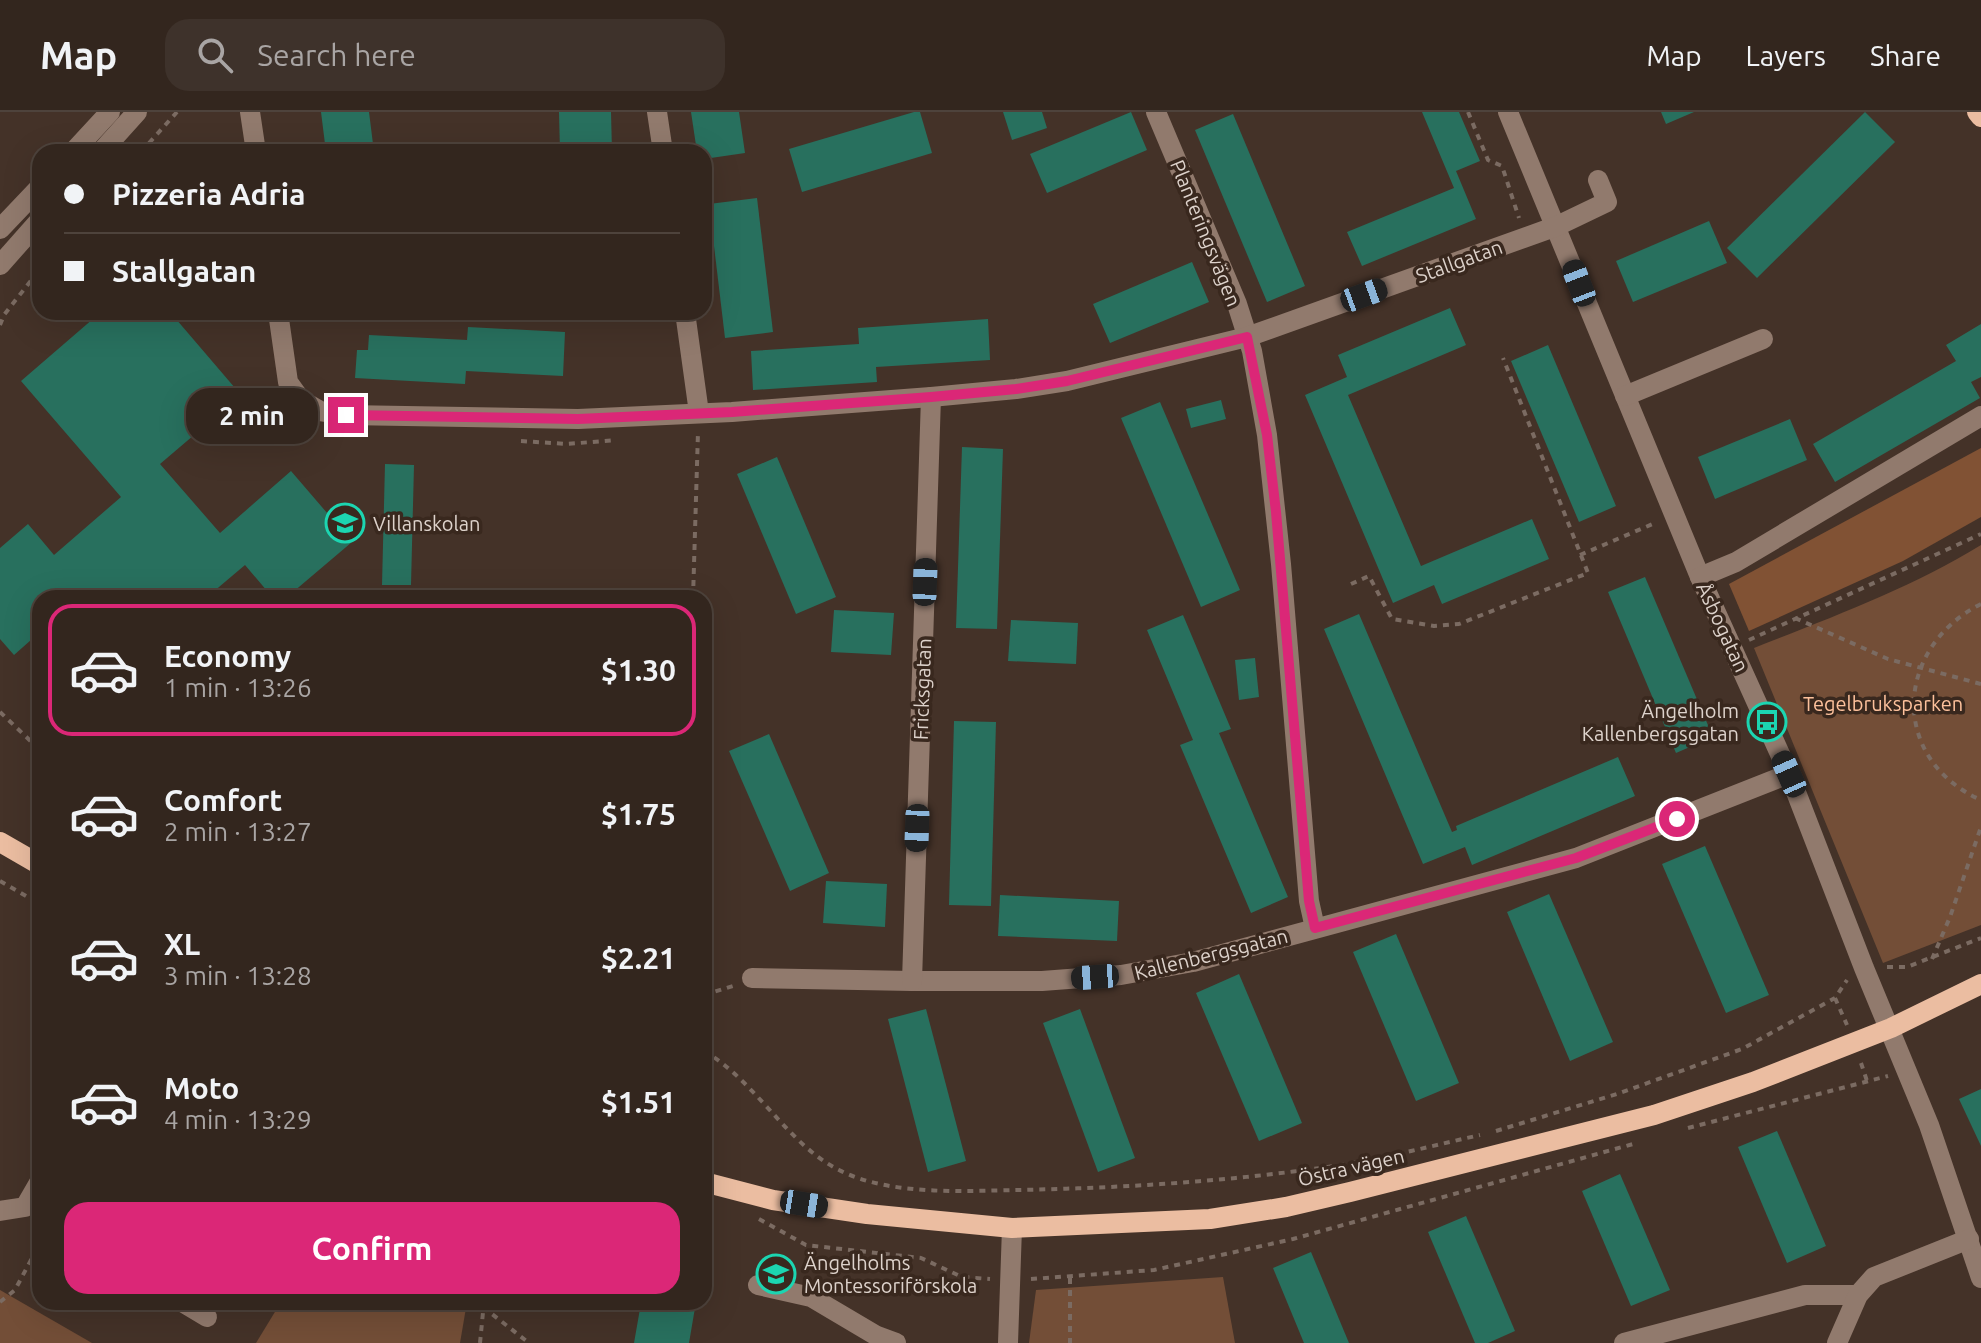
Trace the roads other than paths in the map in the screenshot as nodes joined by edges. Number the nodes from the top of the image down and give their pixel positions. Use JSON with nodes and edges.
{"nodes":[{"id":1,"x":110,"y":112,"type":"edge"},
{"id":2,"x":137,"y":112,"type":"edge"},
{"id":3,"x":250,"y":112,"type":"edge"},
{"id":4,"x":657,"y":112,"type":"edge"},
{"id":5,"x":1156,"y":112,"type":"edge"},
{"id":6,"x":1508,"y":112,"type":"edge"},
{"id":7,"x":1977,"y":112,"type":"edge"},
{"id":8,"x":1981,"y":117,"type":"edge"},
{"id":9,"x":80,"y":144,"type":"edge"},
{"id":10,"x":108,"y":144,"type":"edge"},
{"id":11,"x":255,"y":144,"type":"edge"},
{"id":12,"x":662,"y":144,"type":"edge"},
{"id":13,"x":1598,"y":180,"type":"dead end"},
{"id":14,"x":32,"y":195,"type":"edge"},
{"id":15,"x":1557,"y":226,"type":"junction"},
{"id":16,"x":0,"y":229,"type":"edge"},
{"id":17,"x":32,"y":229,"type":"edge"},
{"id":18,"x":0,"y":265,"type":"edge"},
{"id":19,"x":279,"y":320,"type":"edge"},
{"id":20,"x":686,"y":320,"type":"edge"},
{"id":21,"x":1247,"y":337,"type":"junction"},
{"id":22,"x":1763,"y":339,"type":"dead end"},
{"id":23,"x":1625,"y":396,"type":"junction"},
{"id":24,"x":931,"y":397,"type":"junction"},
{"id":25,"x":699,"y":413,"type":"junction"},
{"id":26,"x":1981,"y":416,"type":"edge"},
{"id":27,"x":1700,"y":577,"type":"junction"},
{"id":28,"x":1789,"y":774,"type":"junction"},
{"id":29,"x":0,"y":842,"type":"edge"},
{"id":30,"x":32,"y":860,"type":"edge"},
{"id":31,"x":1315,"y":928,"type":"junction"},
{"id":32,"x":752,"y":978,"type":"road end"},
{"id":33,"x":912,"y":981,"type":"junction"},
{"id":34,"x":1981,"y":984,"type":"edge"},
{"id":35,"x":1891,"y":1028,"type":"junction"},
{"id":36,"x":712,"y":1184,"type":"edge"},
{"id":37,"x":0,"y":1211,"type":"edge"},
{"id":38,"x":32,"y":1212,"type":"edge"},
{"id":39,"x":1012,"y":1228,"type":"junction"},
{"id":40,"x":1969,"y":1239,"type":"junction"},
{"id":41,"x":1981,"y":1278,"type":"edge"},
{"id":42,"x":758,"y":1285,"type":"dead end"},
{"id":43,"x":1858,"y":1295,"type":"junction"},
{"id":44,"x":195,"y":1310,"type":"edge"},
{"id":45,"x":207,"y":1317,"type":"dead end"},
{"id":46,"x":896,"y":1343,"type":"edge"},
{"id":47,"x":1008,"y":1343,"type":"edge"},
{"id":48,"x":1624,"y":1343,"type":"edge"},
{"id":49,"x":1837,"y":1343,"type":"edge"}],
"edges":[{"from":1,"to":9,"type":"street"},
{"from":2,"to":10,"type":"street"},
{"from":3,"to":11,"type":"street"},
{"from":4,"to":12,"type":"street"},
{"from":5,"to":21,"type":"street","name":"Planteringsvägen"},
{"from":6,"to":15,"type":"street","name":"Åsbogatan"},
{"from":7,"to":8,"type":"main road"},
{"from":13,"to":15,"type":"street","name":"Stallgatan"},
{"from":14,"to":16,"type":"street"},
{"from":15,"to":21,"type":"street","name":"Stallgatan"},
{"from":15,"to":23,"type":"street","name":"Åsbogatan"},
{"from":17,"to":18,"type":"street"},
{"from":19,"to":25,"type":"street","name":"Stallgatan"},
{"from":20,"to":25,"type":"street"},
{"from":21,"to":24,"type":"street","name":"Stallgatan"},
{"from":21,"to":31,"type":"street","name":"Planteringsvägen"},
{"from":22,"to":23,"type":"street"},
{"from":23,"to":27,"type":"street","name":"Åsbogatan"},
{"from":24,"to":25,"type":"street","name":"Stallgatan"},
{"from":24,"to":33,"type":"street","name":"Fricksgatan"},
{"from":26,"to":27,"type":"street"},
{"from":27,"to":28,"type":"street","name":"Åsbogatan"},
{"from":28,"to":31,"type":"street","name":"Kallenbergsgatan"},
{"from":28,"to":35,"type":"street","name":"Åsbogatan"},
{"from":29,"to":30,"type":"main road"},
{"from":31,"to":33,"type":"street","name":"Kallenbergsgatan"},
{"from":32,"to":33,"type":"street","name":"Kallenbergsgatan"},
{"from":34,"to":35,"type":"main road","name":"Östra vägen"},
{"from":35,"to":39,"type":"main road","name":"Östra vägen"},
{"from":35,"to":40,"type":"street","name":"Åsbogatan"},
{"from":36,"to":39,"type":"main road","name":"Östra vägen"},
{"from":37,"to":38,"type":"street"},
{"from":39,"to":47,"type":"street"},
{"from":40,"to":41,"type":"street","name":"Åsbogatan"},
{"from":40,"to":43,"type":"street"},
{"from":42,"to":46,"type":"street"},
{"from":43,"to":48,"type":"street"},
{"from":43,"to":49,"type":"street"},
{"from":44,"to":45,"type":"street"}]}
